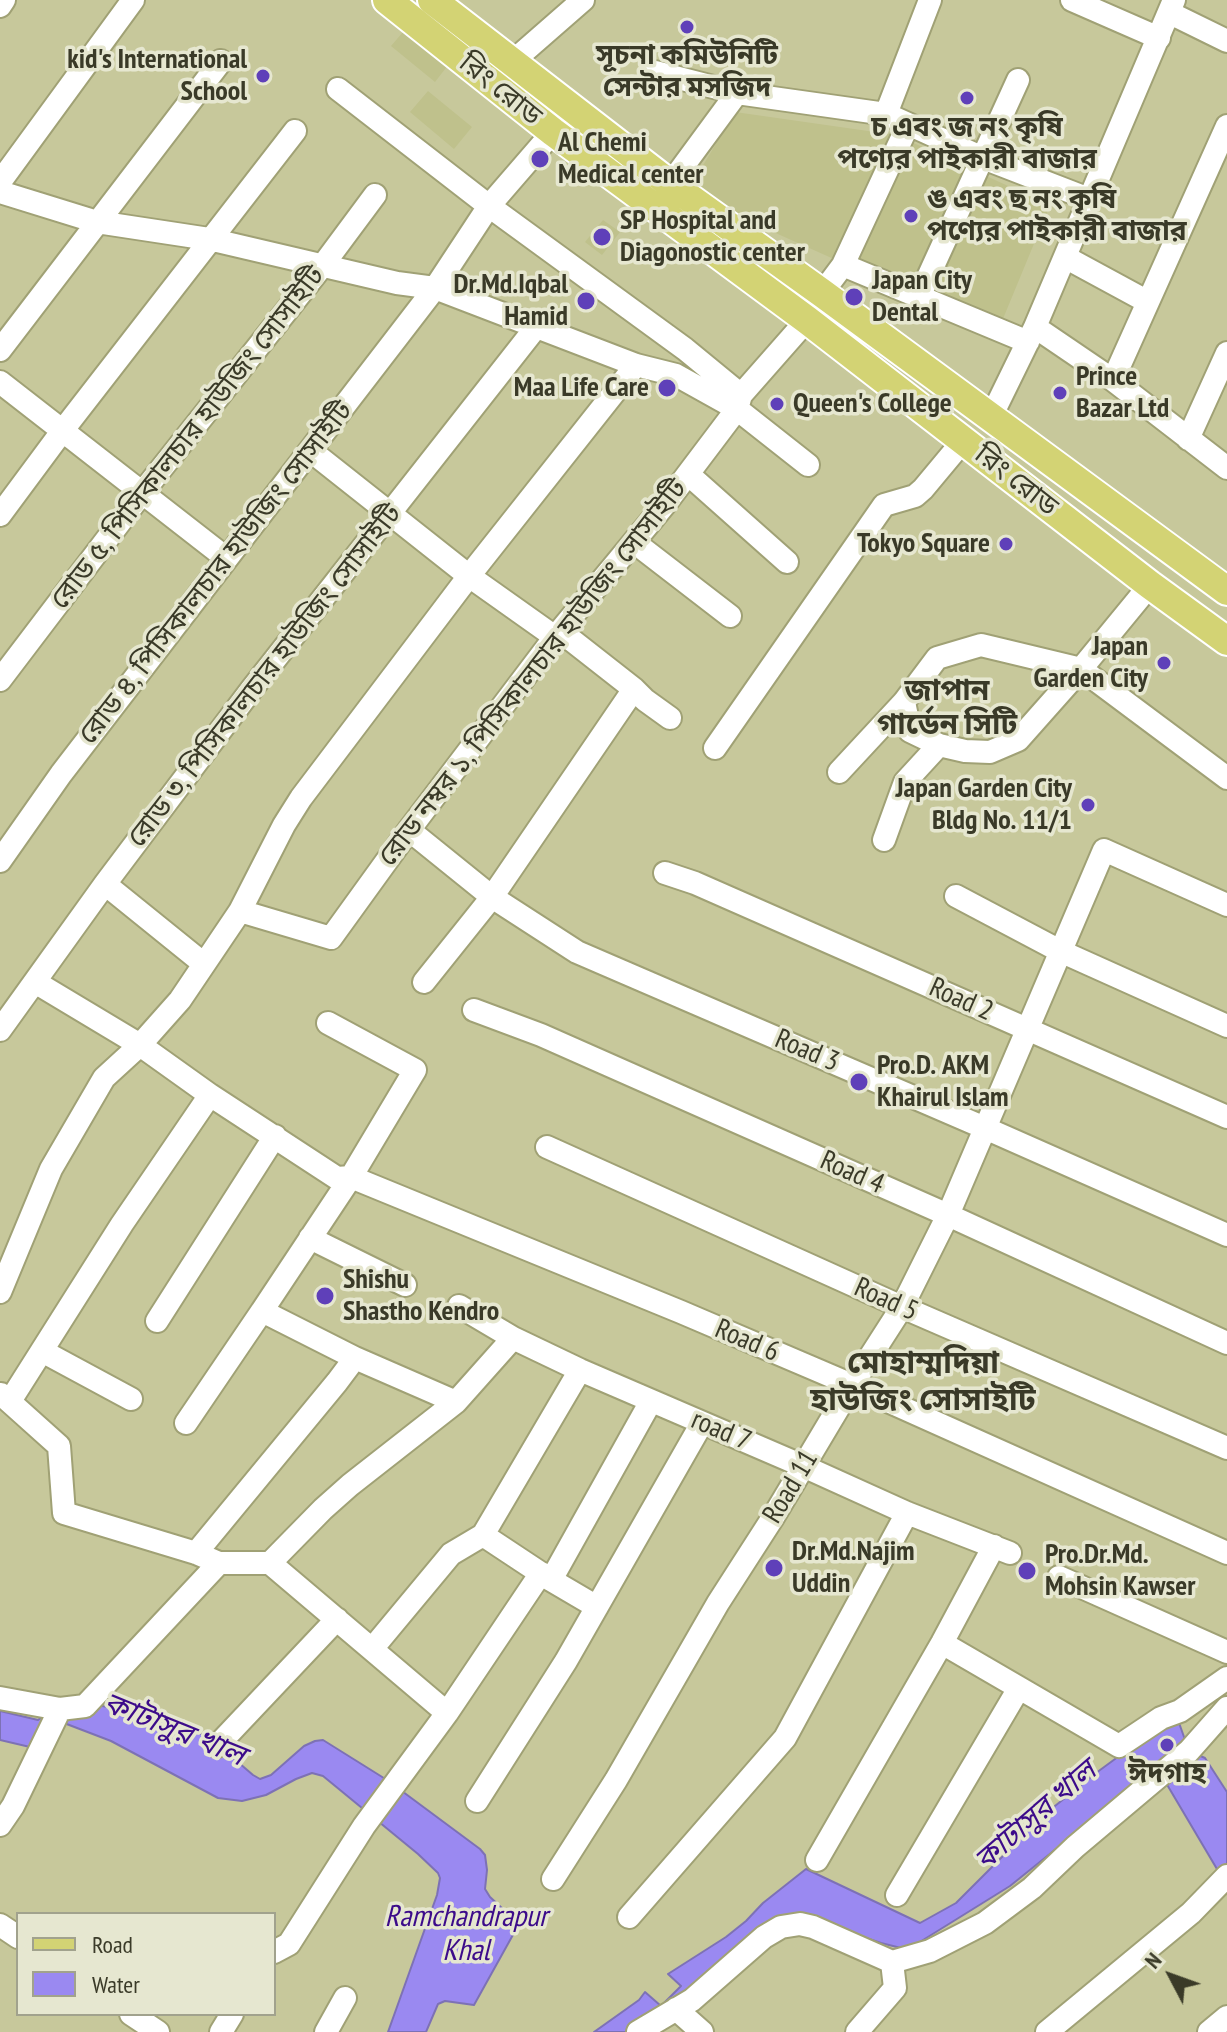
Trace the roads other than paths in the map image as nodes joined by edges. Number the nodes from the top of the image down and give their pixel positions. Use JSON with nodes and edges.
{"nodes":[{"id":1,"x":4,"y":0,"type":"edge"},
{"id":2,"x":133,"y":0,"type":"edge"},
{"id":3,"x":387,"y":0,"type":"edge"},
{"id":4,"x":432,"y":0,"type":"edge"},
{"id":5,"x":930,"y":0,"type":"edge"},
{"id":6,"x":1072,"y":0,"type":"edge"},
{"id":7,"x":568,"y":4,"type":"edge"},
{"id":8,"x":0,"y":6,"type":"edge"},
{"id":9,"x":1172,"y":7,"type":"edge"},
{"id":10,"x":1159,"y":38,"type":"junction"},
{"id":11,"x":1227,"y":41,"type":"edge"},
{"id":12,"x":221,"y":61,"type":"dead end"},
{"id":13,"x":512,"y":62,"type":"junction"},
{"id":14,"x":655,"y":72,"type":"dead end"},
{"id":15,"x":1018,"y":80,"type":"dead end"},
{"id":16,"x":338,"y":89,"type":"dead end"},
{"id":17,"x":737,"y":93,"type":"junction"},
{"id":18,"x":886,"y":114,"type":"junction"},
{"id":19,"x":908,"y":125,"type":"junction"},
{"id":20,"x":1227,"y":126,"type":"edge"},
{"id":21,"x":295,"y":131,"type":"dead end"},
{"id":22,"x":553,"y":132,"type":"junction"},
{"id":23,"x":983,"y":158,"type":"junction"},
{"id":24,"x":0,"y":182,"type":"edge"},
{"id":25,"x":670,"y":184,"type":"junction"},
{"id":26,"x":0,"y":192,"type":"edge"},
{"id":27,"x":375,"y":195,"type":"dead end"},
{"id":28,"x":1089,"y":199,"type":"junction"},
{"id":29,"x":489,"y":206,"type":"junction"},
{"id":30,"x":97,"y":222,"type":"junction"},
{"id":31,"x":209,"y":239,"type":"junction"},
{"id":32,"x":1065,"y":257,"type":"junction"},
{"id":33,"x":323,"y":265,"type":"junction"},
{"id":34,"x":843,"y":265,"type":"junction"},
{"id":35,"x":435,"y":288,"type":"junction"},
{"id":36,"x":822,"y":293,"type":"junction"},
{"id":37,"x":919,"y":297,"type":"junction"},
{"id":38,"x":1148,"y":302,"type":"junction"},
{"id":39,"x":807,"y":320,"type":"junction"},
{"id":40,"x":537,"y":326,"type":"junction"},
{"id":41,"x":1032,"y":334,"type":"junction"},
{"id":42,"x":0,"y":350,"type":"edge"},
{"id":43,"x":1227,"y":353,"type":"edge"},
{"id":44,"x":636,"y":365,"type":"junction"},
{"id":45,"x":1113,"y":380,"type":"junction"},
{"id":46,"x":0,"y":382,"type":"edge"},
{"id":47,"x":739,"y":402,"type":"junction"},
{"id":48,"x":991,"y":417,"type":"junction"},
{"id":49,"x":63,"y":430,"type":"junction"},
{"id":50,"x":1188,"y":439,"type":"junction"},
{"id":51,"x":963,"y":441,"type":"junction"},
{"id":52,"x":311,"y":451,"type":"junction"},
{"id":53,"x":808,"y":465,"type":"dead end"},
{"id":54,"x":1227,"y":468,"type":"edge"},
{"id":55,"x":688,"y":474,"type":"junction"},
{"id":56,"x":142,"y":493,"type":"junction"},
{"id":57,"x":390,"y":512,"type":"junction"},
{"id":58,"x":0,"y":515,"type":"edge"},
{"id":59,"x":634,"y":542,"type":"junction"},
{"id":60,"x":1175,"y":553,"type":"junction"},
{"id":61,"x":226,"y":558,"type":"junction"},
{"id":62,"x":787,"y":562,"type":"dead end"},
{"id":63,"x":469,"y":576,"type":"junction"},
{"id":64,"x":1150,"y":585,"type":"junction"},
{"id":65,"x":1227,"y":591,"type":"edge"},
{"id":66,"x":730,"y":616,"type":"dead end"},
{"id":67,"x":558,"y":634,"type":"junction"},
{"id":68,"x":1227,"y":641,"type":"edge"},
{"id":69,"x":1081,"y":669,"type":"junction"},
{"id":70,"x":0,"y":680,"type":"edge"},
{"id":71,"x":634,"y":689,"type":"junction"},
{"id":72,"x":904,"y":702,"type":"junction"},
{"id":73,"x":670,"y":718,"type":"dead end"},
{"id":74,"x":939,"y":745,"type":"junction"},
{"id":75,"x":715,"y":748,"type":"dead end"},
{"id":76,"x":839,"y":772,"type":"dead end"},
{"id":77,"x":1227,"y":778,"type":"edge"},
{"id":78,"x":409,"y":830,"type":"junction"},
{"id":79,"x":884,"y":840,"type":"dead end"},
{"id":80,"x":0,"y":861,"type":"edge"},
{"id":81,"x":665,"y":873,"type":"dead end"},
{"id":82,"x":105,"y":884,"type":"junction"},
{"id":83,"x":956,"y":896,"type":"dead end"},
{"id":84,"x":492,"y":897,"type":"junction"},
{"id":85,"x":1227,"y":905,"type":"edge"},
{"id":86,"x":240,"y":911,"type":"junction"},
{"id":87,"x":1060,"y":951,"type":"junction"},
{"id":88,"x":204,"y":964,"type":"junction"},
{"id":89,"x":35,"y":982,"type":"junction"},
{"id":90,"x":424,"y":982,"type":"dead end"},
{"id":91,"x":474,"y":1010,"type":"dead end"},
{"id":92,"x":328,"y":1023,"type":"dead end"},
{"id":93,"x":1227,"y":1026,"type":"edge"},
{"id":94,"x":1027,"y":1029,"type":"junction"},
{"id":95,"x":0,"y":1030,"type":"edge"},
{"id":96,"x":140,"y":1045,"type":"junction"},
{"id":97,"x":210,"y":1095,"type":"junction"},
{"id":98,"x":1227,"y":1117,"type":"edge"},
{"id":99,"x":985,"y":1128,"type":"junction"},
{"id":100,"x":275,"y":1136,"type":"junction"},
{"id":101,"x":547,"y":1147,"type":"dead end"},
{"id":102,"x":351,"y":1177,"type":"junction"},
{"id":103,"x":948,"y":1215,"type":"junction"},
{"id":104,"x":1227,"y":1235,"type":"edge"},
{"id":105,"x":310,"y":1238,"type":"junction"},
{"id":106,"x":405,"y":1285,"type":"dead end"},
{"id":107,"x":0,"y":1292,"type":"edge"},
{"id":108,"x":459,"y":1306,"type":"dead end"},
{"id":109,"x":902,"y":1307,"type":"junction"},
{"id":110,"x":262,"y":1311,"type":"junction"},
{"id":111,"x":157,"y":1321,"type":"dead end"},
{"id":112,"x":513,"y":1338,"type":"junction"},
{"id":113,"x":1227,"y":1343,"type":"edge"},
{"id":114,"x":42,"y":1351,"type":"junction"},
{"id":115,"x":355,"y":1358,"type":"junction"},
{"id":116,"x":580,"y":1370,"type":"junction"},
{"id":117,"x":852,"y":1385,"type":"junction"},
{"id":118,"x":5,"y":1398,"type":"edge"},
{"id":119,"x":131,"y":1399,"type":"dead end"},
{"id":120,"x":651,"y":1401,"type":"junction"},
{"id":121,"x":456,"y":1402,"type":"junction"},
{"id":122,"x":186,"y":1423,"type":"dead end"},
{"id":123,"x":702,"y":1423,"type":"junction"},
{"id":124,"x":1227,"y":1448,"type":"edge"},
{"id":125,"x":803,"y":1466,"type":"junction"},
{"id":126,"x":907,"y":1513,"type":"junction"},
{"id":127,"x":483,"y":1535,"type":"junction"},
{"id":128,"x":196,"y":1553,"type":"junction"},
{"id":129,"x":1227,"y":1553,"type":"edge"},
{"id":130,"x":219,"y":1563,"type":"junction"},
{"id":131,"x":270,"y":1563,"type":"junction"},
{"id":132,"x":546,"y":1577,"type":"junction"},
{"id":133,"x":1059,"y":1577,"type":"dead end"},
{"id":134,"x":597,"y":1607,"type":"junction"},
{"id":135,"x":337,"y":1619,"type":"junction"},
{"id":136,"x":942,"y":1643,"type":"junction"},
{"id":137,"x":372,"y":1649,"type":"junction"},
{"id":138,"x":1227,"y":1652,"type":"edge"},
{"id":139,"x":1227,"y":1678,"type":"edge"},
{"id":140,"x":1019,"y":1688,"type":"junction"},
{"id":141,"x":0,"y":1698,"type":"edge"},
{"id":142,"x":1227,"y":1708,"type":"edge"},
{"id":143,"x":60,"y":1709,"type":"junction"},
{"id":144,"x":1180,"y":1711,"type":"junction"},
{"id":145,"x":447,"y":1713,"type":"junction"},
{"id":146,"x":1197,"y":1743,"type":"junction"},
{"id":147,"x":217,"y":1746,"type":"dead end"},
{"id":148,"x":477,"y":1801,"type":"dead end"},
{"id":149,"x":0,"y":1825,"type":"edge"},
{"id":150,"x":817,"y":1860,"type":"dead end"},
{"id":151,"x":1227,"y":1876,"type":"edge"},
{"id":152,"x":553,"y":1879,"type":"dead end"},
{"id":153,"x":897,"y":1895,"type":"dead end"},
{"id":154,"x":629,"y":1917,"type":"dead end"},
{"id":155,"x":276,"y":1951,"type":"edge"},
{"id":156,"x":892,"y":1962,"type":"junction"},
{"id":157,"x":345,"y":1998,"type":"dead end"},
{"id":158,"x":676,"y":2009,"type":"junction"},
{"id":159,"x":134,"y":2016,"type":"edge"},
{"id":160,"x":158,"y":2032,"type":"edge"},
{"id":161,"x":326,"y":2032,"type":"edge"},
{"id":162,"x":638,"y":2032,"type":"edge"},
{"id":163,"x":702,"y":2032,"type":"edge"},
{"id":164,"x":857,"y":2032,"type":"edge"},
{"id":165,"x":1047,"y":2032,"type":"edge"}],
"edges":[{"from":1,"to":8,"type":"street"},
{"from":2,"to":24,"type":"street"},
{"from":3,"to":22,"type":"main road","name":"রিং রোড"},
{"from":4,"to":13,"type":"main road","name":"রিং রোড"},
{"from":5,"to":18,"type":"street"},
{"from":6,"to":10,"type":"street"},
{"from":7,"to":13,"type":"street"},
{"from":9,"to":10,"type":"street"},
{"from":9,"to":11,"type":"street"},
{"from":10,"to":28,"type":"street"},
{"from":12,"to":30,"type":"street"},
{"from":13,"to":25,"type":"main road","name":"রিং রোড"},
{"from":14,"to":17,"type":"street"},
{"from":15,"to":23,"type":"street"},
{"from":16,"to":29,"type":"street"},
{"from":17,"to":18,"type":"street"},
{"from":17,"to":25,"type":"street"},
{"from":18,"to":19,"type":"street"},
{"from":19,"to":23,"type":"street"},
{"from":19,"to":34,"type":"street"},
{"from":20,"to":38,"type":"street"},
{"from":21,"to":31,"type":"street"},
{"from":22,"to":29,"type":"street","name":"রোড ৪, পিসিকালচার হাউজিং সোসাইটি"},
{"from":22,"to":39,"type":"main road","name":"রিং রোড"},
{"from":23,"to":28,"type":"street"},
{"from":23,"to":37,"type":"street"},
{"from":25,"to":36,"type":"main road","name":"রিং রোড"},
{"from":26,"to":30,"type":"street"},
{"from":27,"to":33,"type":"street","name":"রোড ৫, পিসিকালচার হাউজিং সোসাইটি"},
{"from":28,"to":32,"type":"street"},
{"from":29,"to":35,"type":"street","name":"রোড ৪, পিসিকালচার হাউজিং সোসাইটি"},
{"from":29,"to":47,"type":"street"},
{"from":30,"to":31,"type":"street"},
{"from":30,"to":42,"type":"street"},
{"from":31,"to":33,"type":"street"},
{"from":31,"to":49,"type":"street"},
{"from":32,"to":38,"type":"street"},
{"from":32,"to":41,"type":"street"},
{"from":33,"to":35,"type":"street"},
{"from":33,"to":56,"type":"street","name":"রোড ৫, পিসিকালচার হাউজিং সোসাইটি"},
{"from":34,"to":36,"type":"street"},
{"from":34,"to":37,"type":"street"},
{"from":35,"to":40,"type":"street"},
{"from":35,"to":52,"type":"street","name":"রোড ৪, পিসিকালচার হাউজিং সোসাইটি"},
{"from":36,"to":48,"type":"main road","name":"রিং রোড"},
{"from":37,"to":41,"type":"street"},
{"from":38,"to":45,"type":"street"},
{"from":39,"to":47,"type":"street","name":"রোড নম্বর ১, পিসিকালচার হাউজিং সোসাইটি"},
{"from":39,"to":51,"type":"main road","name":"রিং রোড"},
{"from":40,"to":44,"type":"street"},
{"from":40,"to":57,"type":"street","name":"রোড ৩, পিসিকালচার হাউজিং সোসাইটি"},
{"from":41,"to":45,"type":"street"},
{"from":41,"to":48,"type":"street"},
{"from":43,"to":50,"type":"street"},
{"from":44,"to":47,"type":"street"},
{"from":44,"to":63,"type":"street"},
{"from":45,"to":50,"type":"street"},
{"from":46,"to":49,"type":"street"},
{"from":47,"to":53,"type":"street"},
{"from":47,"to":55,"type":"street","name":"রোড নম্বর ১, পিসিকালচার হাউজিং সোসাইটি"},
{"from":48,"to":60,"type":"main road","name":"রিং রোড"},
{"from":49,"to":56,"type":"street"},
{"from":49,"to":58,"type":"street"},
{"from":50,"to":54,"type":"street"},
{"from":51,"to":64,"type":"main road","name":"রিং রোড"},
{"from":51,"to":75,"type":"street"},
{"from":52,"to":57,"type":"street"},
{"from":52,"to":61,"type":"street","name":"রোড ৪, পিসিকালচার হাউজিং সোসাইটি"},
{"from":55,"to":59,"type":"street","name":"রোড নম্বর ১, পিসিকালচার হাউজিং সোসাইটি"},
{"from":55,"to":62,"type":"street"},
{"from":56,"to":61,"type":"street"},
{"from":56,"to":70,"type":"street","name":"রোড ৫, পিসিকালচার হাউজিং সোসাইটি"},
{"from":57,"to":63,"type":"street"},
{"from":57,"to":82,"type":"street","name":"রোড ৩, পিসিকালচার হাউজিং সোসাইটি"},
{"from":59,"to":66,"type":"street"},
{"from":59,"to":67,"type":"street","name":"রোড নম্বর ১, পিসিকালচার হাউজিং সোসাইটি"},
{"from":60,"to":64,"type":"main road"},
{"from":60,"to":65,"type":"main road","name":"রিং রোড"},
{"from":61,"to":80,"type":"street","name":"রোড ৪, পিসিকালচার হাউজিং সোসাইটি"},
{"from":63,"to":67,"type":"street"},
{"from":63,"to":86,"type":"street"},
{"from":64,"to":68,"type":"main road","name":"রিং রোড"},
{"from":64,"to":69,"type":"street"},
{"from":67,"to":71,"type":"street"},
{"from":67,"to":78,"type":"street","name":"রোড নম্বর ১, পিসিকালচার হাউজিং সোসাইটি"},
{"from":69,"to":72,"type":"street"},
{"from":69,"to":74,"type":"street"},
{"from":69,"to":77,"type":"street"},
{"from":71,"to":73,"type":"street"},
{"from":71,"to":84,"type":"street"},
{"from":72,"to":74,"type":"street"},
{"from":72,"to":76,"type":"street"},
{"from":74,"to":79,"type":"street"},
{"from":78,"to":84,"type":"street","name":"Road 3"},
{"from":78,"to":86,"type":"street","name":"রোড নম্বর ১, পিসিকালচার হাউজিং সোসাইটি"},
{"from":81,"to":94,"type":"street","name":"Road 2"},
{"from":82,"to":88,"type":"street"},
{"from":82,"to":89,"type":"street","name":"রোড ৩, পিসিকালচার হাউজিং সোসাইটি"},
{"from":83,"to":87,"type":"street"},
{"from":84,"to":90,"type":"street"},
{"from":84,"to":99,"type":"street","name":"Road 3"},
{"from":85,"to":87,"type":"street","name":"Road 11"},
{"from":86,"to":88,"type":"street"},
{"from":87,"to":93,"type":"street"},
{"from":87,"to":94,"type":"street","name":"Road 11"},
{"from":88,"to":96,"type":"street"},
{"from":89,"to":95,"type":"street","name":"রোড ৩, পিসিকালচার হাউজিং সোসাইটি"},
{"from":89,"to":96,"type":"street","name":"Road 6"},
{"from":91,"to":103,"type":"street","name":"Road 4"},
{"from":92,"to":102,"type":"street"},
{"from":94,"to":98,"type":"street","name":"Road 2"},
{"from":94,"to":99,"type":"street","name":"Road 11"},
{"from":96,"to":97,"type":"street","name":"Road 6"},
{"from":96,"to":107,"type":"street"},
{"from":97,"to":100,"type":"street","name":"Road 6"},
{"from":97,"to":114,"type":"street"},
{"from":99,"to":103,"type":"street","name":"Road 11"},
{"from":99,"to":104,"type":"street","name":"Road 3"},
{"from":100,"to":102,"type":"street","name":"Road 6"},
{"from":100,"to":111,"type":"street"},
{"from":101,"to":109,"type":"street","name":"Road 5"},
{"from":102,"to":105,"type":"street"},
{"from":102,"to":117,"type":"street","name":"Road 6"},
{"from":103,"to":109,"type":"street","name":"Road 11"},
{"from":103,"to":113,"type":"street","name":"Road 4"},
{"from":105,"to":106,"type":"street"},
{"from":105,"to":110,"type":"street"},
{"from":108,"to":112,"type":"street","name":"road 7"},
{"from":109,"to":117,"type":"street","name":"Road 11"},
{"from":109,"to":124,"type":"street","name":"Road 5"},
{"from":110,"to":115,"type":"street"},
{"from":110,"to":122,"type":"street"},
{"from":112,"to":116,"type":"street","name":"road 7"},
{"from":112,"to":121,"type":"street"},
{"from":114,"to":118,"type":"street"},
{"from":114,"to":119,"type":"street"},
{"from":115,"to":121,"type":"street"},
{"from":115,"to":128,"type":"street"},
{"from":116,"to":120,"type":"street","name":"road 7"},
{"from":116,"to":127,"type":"street"},
{"from":117,"to":125,"type":"street","name":"Road 11"},
{"from":117,"to":129,"type":"street","name":"Road 6"},
{"from":118,"to":128,"type":"street"},
{"from":120,"to":123,"type":"street","name":"road 7"},
{"from":120,"to":132,"type":"street"},
{"from":121,"to":131,"type":"street"},
{"from":123,"to":125,"type":"street","name":"road 7"},
{"from":123,"to":134,"type":"street"},
{"from":125,"to":126,"type":"street","name":"road 7"},
{"from":125,"to":152,"type":"street","name":"Road 11"},
{"from":126,"to":136,"type":"street","name":"road 7"},
{"from":126,"to":154,"type":"street"},
{"from":127,"to":132,"type":"street"},
{"from":127,"to":137,"type":"street"},
{"from":128,"to":130,"type":"street"},
{"from":130,"to":131,"type":"street"},
{"from":130,"to":143,"type":"street"},
{"from":131,"to":135,"type":"street"},
{"from":132,"to":134,"type":"street"},
{"from":132,"to":145,"type":"street"},
{"from":133,"to":138,"type":"street"},
{"from":134,"to":148,"type":"street"},
{"from":135,"to":137,"type":"street"},
{"from":135,"to":147,"type":"street"},
{"from":136,"to":140,"type":"street"},
{"from":136,"to":150,"type":"street"},
{"from":137,"to":145,"type":"street"},
{"from":139,"to":144,"type":"street"},
{"from":140,"to":144,"type":"street"},
{"from":140,"to":153,"type":"street"},
{"from":141,"to":143,"type":"street"},
{"from":142,"to":146,"type":"street"},
{"from":143,"to":149,"type":"street"},
{"from":144,"to":146,"type":"street"},
{"from":145,"to":155,"type":"street"},
{"from":146,"to":156,"type":"street"},
{"from":151,"to":165,"type":"street"},
{"from":156,"to":158,"type":"street"},
{"from":156,"to":164,"type":"street"},
{"from":157,"to":161,"type":"street"},
{"from":158,"to":162,"type":"street"},
{"from":158,"to":163,"type":"street"},
{"from":159,"to":160,"type":"street"}]}
